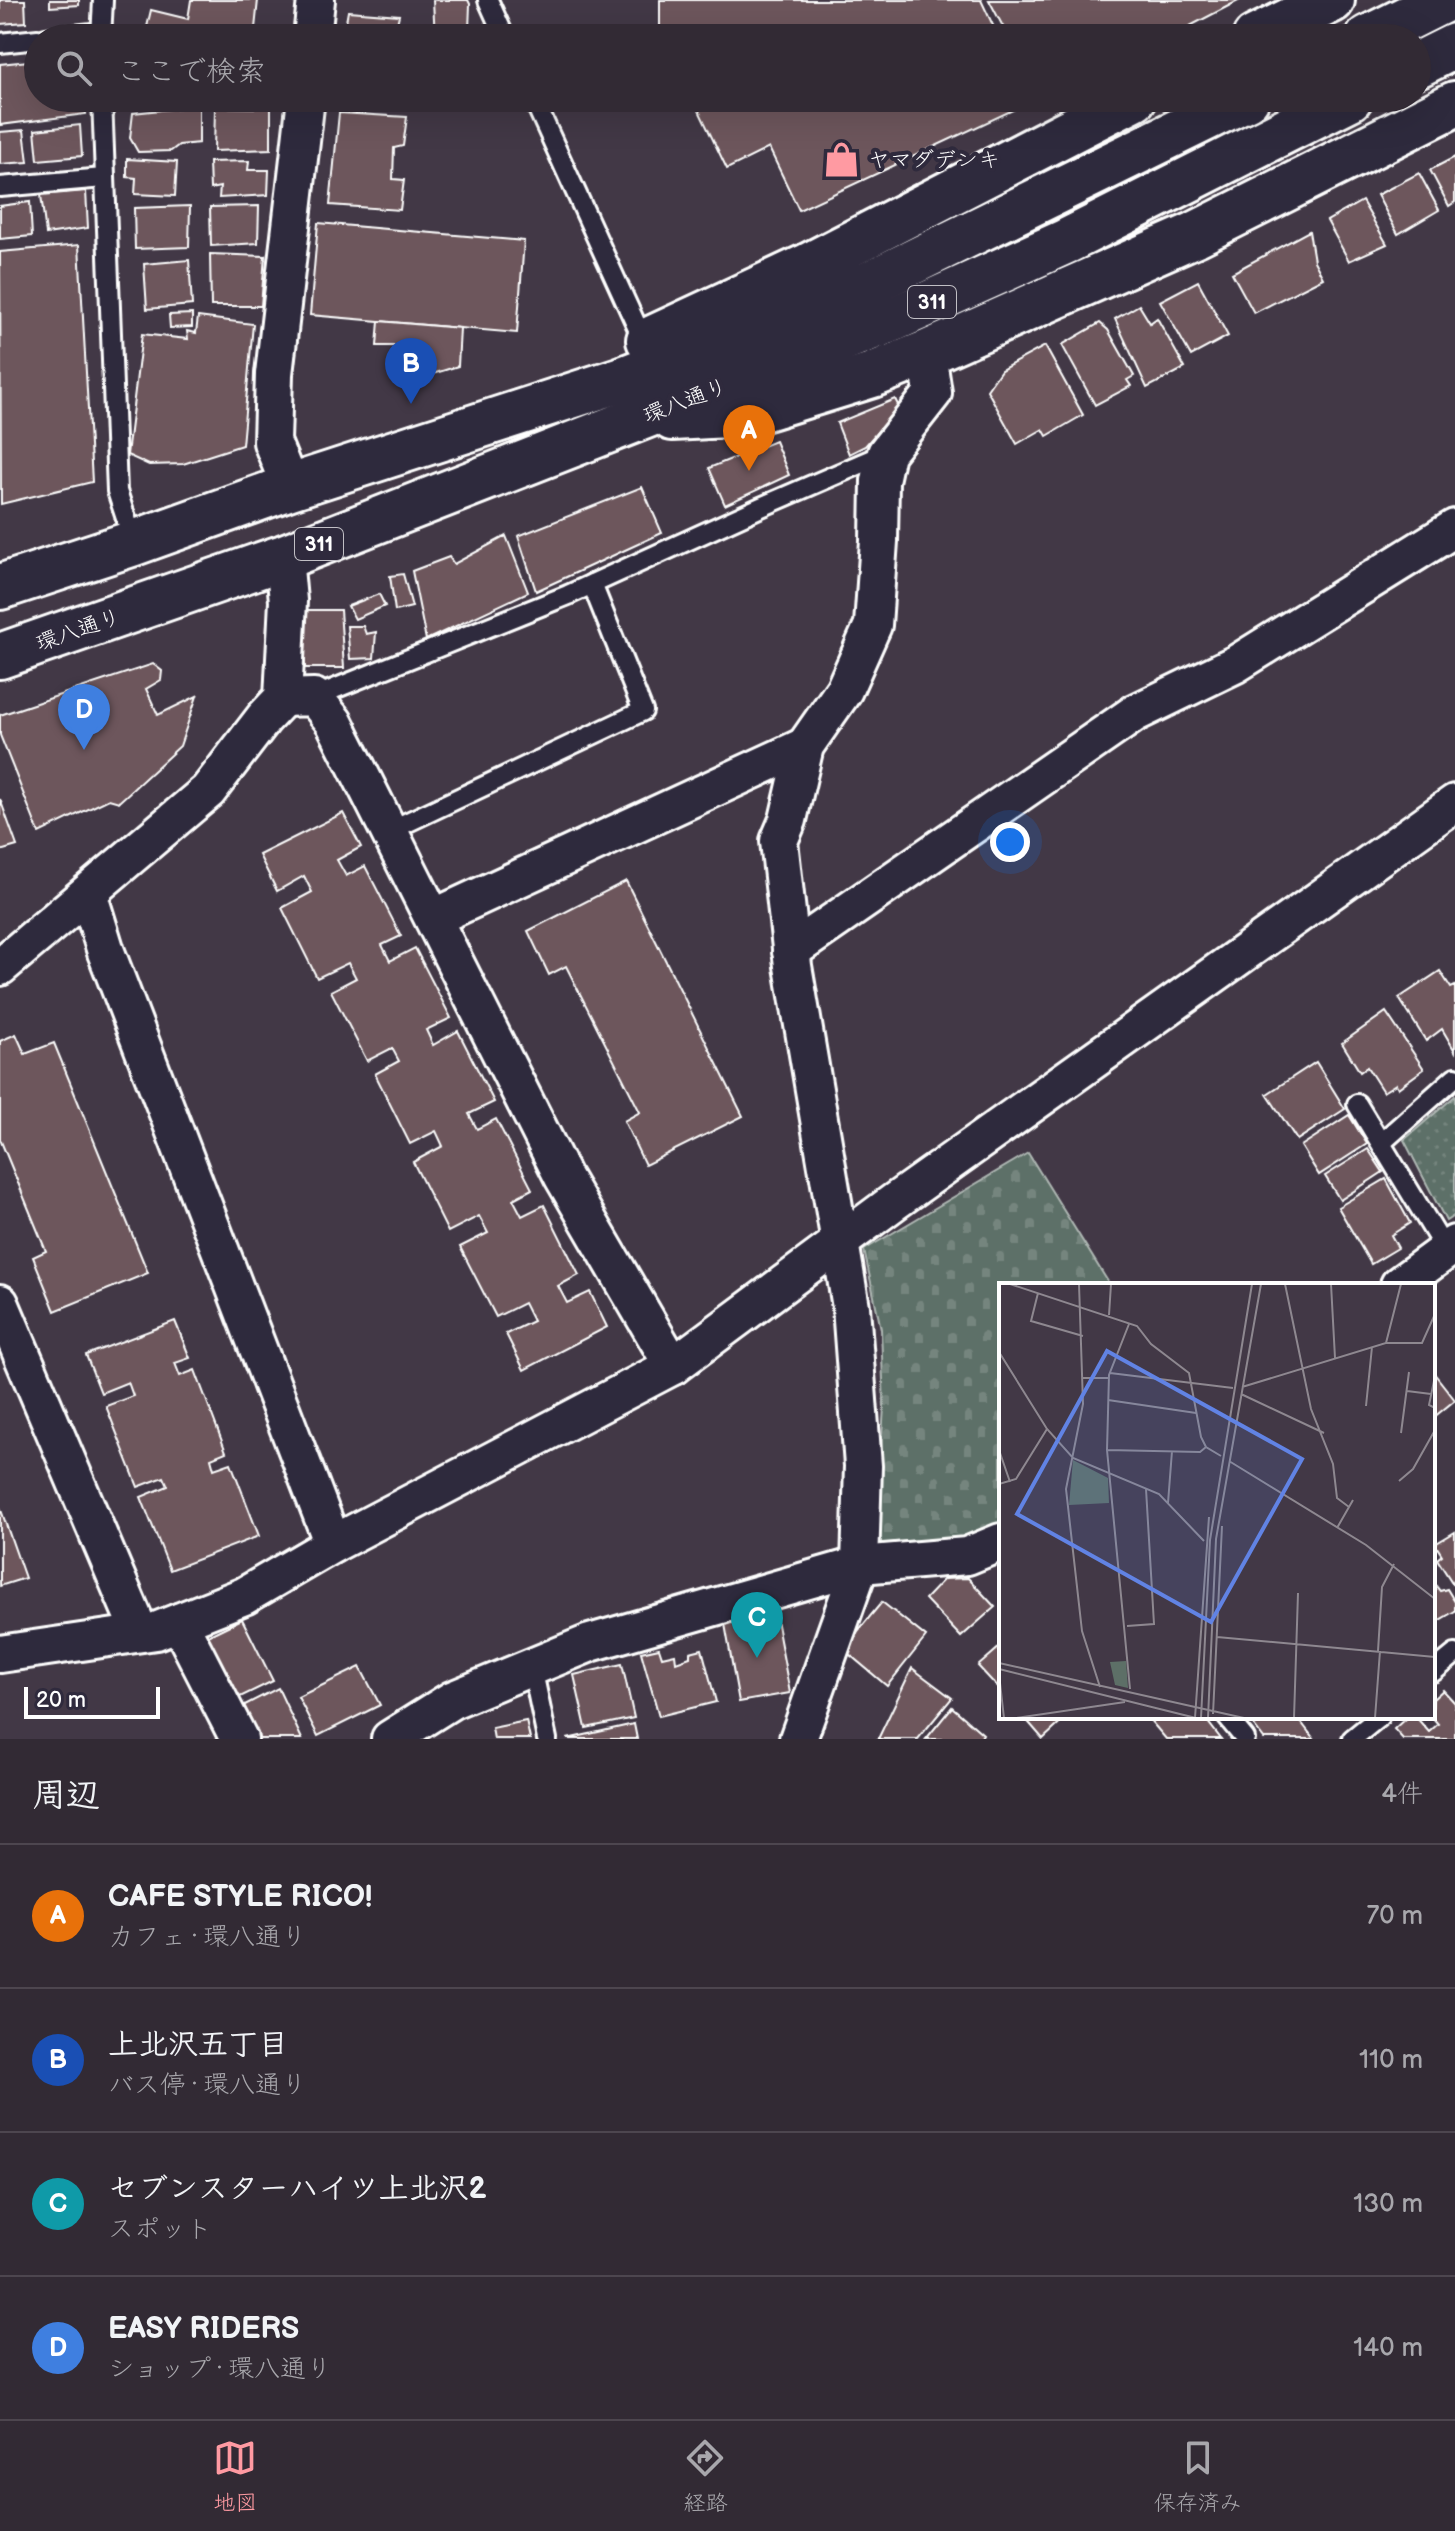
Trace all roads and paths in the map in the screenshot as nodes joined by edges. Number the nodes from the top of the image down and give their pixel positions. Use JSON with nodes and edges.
{"nodes":[{"id":1,"x":103,"y":0,"type":"edge"},
{"id":2,"x":316,"y":0,"type":"edge"},
{"id":3,"x":488,"y":0,"type":"edge"},
{"id":4,"x":1332,"y":0,"type":"edge"},
{"id":5,"x":1444,"y":0,"type":"edge"},
{"id":6,"x":102,"y":24,"type":"edge"},
{"id":7,"x":313,"y":24,"type":"edge"},
{"id":8,"x":499,"y":24,"type":"edge"},
{"id":9,"x":1283,"y":24,"type":"edge"},
{"id":10,"x":1396,"y":24,"type":"edge"},
{"id":11,"x":24,"y":40,"type":"edge"},
{"id":12,"x":0,"y":43,"type":"edge"},
{"id":13,"x":1455,"y":46,"type":"edge"},
{"id":14,"x":1431,"y":58,"type":"edge"},
{"id":15,"x":1455,"y":104,"type":"edge"},
{"id":16,"x":102,"y":112,"type":"edge"},
{"id":17,"x":304,"y":112,"type":"edge"},
{"id":18,"x":539,"y":112,"type":"edge"},
{"id":19,"x":1107,"y":112,"type":"edge"},
{"id":20,"x":1220,"y":112,"type":"edge"},
{"id":21,"x":1322,"y":112,"type":"edge"},
{"id":22,"x":104,"y":178,"type":"junction"},
{"id":23,"x":0,"y":187,"type":"edge"},
{"id":24,"x":644,"y":342,"type":"junction"},
{"id":25,"x":927,"y":353,"type":"junction"},
{"id":26,"x":626,"y":400,"type":"junction"},
{"id":27,"x":886,"y":453,"type":"junction"},
{"id":28,"x":290,"y":487,"type":"junction"},
{"id":29,"x":1455,"y":528,"type":"edge"},
{"id":30,"x":134,"y":543,"type":"junction"},
{"id":31,"x":284,"y":557,"type":"junction"},
{"id":32,"x":592,"y":584,"type":"junction"},
{"id":33,"x":0,"y":587,"type":"edge"},
{"id":34,"x":0,"y":656,"type":"edge"},
{"id":35,"x":298,"y":697,"type":"junction"},
{"id":36,"x":805,"y":746,"type":"junction"},
{"id":37,"x":1455,"y":803,"type":"edge"},
{"id":38,"x":389,"y":831,"type":"junction"},
{"id":39,"x":88,"y":893,"type":"junction"},
{"id":40,"x":433,"y":918,"type":"junction"},
{"id":41,"x":791,"y":951,"type":"junction"},
{"id":42,"x":0,"y":967,"type":"edge"},
{"id":43,"x":1455,"y":1077,"type":"edge"},
{"id":44,"x":1357,"y":1104,"type":"dead end"},
{"id":45,"x":1381,"y":1143,"type":"junction"},
{"id":46,"x":838,"y":1244,"type":"junction"},
{"id":47,"x":1450,"y":1248,"type":"edge"},
{"id":48,"x":1402,"y":1283,"type":"edge"},
{"id":49,"x":0,"y":1303,"type":"edge"},
{"id":50,"x":673,"y":1366,"type":"junction"},
{"id":51,"x":333,"y":1544,"type":"junction"},
{"id":52,"x":996,"y":1552,"type":"edge"},
{"id":53,"x":860,"y":1565,"type":"junction"},
{"id":54,"x":179,"y":1622,"type":"junction"},
{"id":55,"x":140,"y":1633,"type":"junction"},
{"id":56,"x":0,"y":1654,"type":"edge"},
{"id":57,"x":1455,"y":1654,"type":"edge"},
{"id":58,"x":532,"y":1667,"type":"junction"},
{"id":59,"x":1435,"y":1670,"type":"edge"},
{"id":60,"x":1229,"y":1719,"type":"edge"},
{"id":61,"x":1377,"y":1719,"type":"edge"},
{"id":62,"x":239,"y":1739,"type":"edge"},
{"id":63,"x":390,"y":1739,"type":"edge"},
{"id":64,"x":547,"y":1739,"type":"edge"},
{"id":65,"x":798,"y":1739,"type":"edge"},
{"id":66,"x":1245,"y":1739,"type":"edge"},
{"id":67,"x":1352,"y":1739,"type":"edge"}],
"edges":[{"from":1,"to":6,"type":"lane"},
{"from":2,"to":7,"type":"street"},
{"from":3,"to":8,"type":"lane"},
{"from":4,"to":9,"type":"main road"},
{"from":5,"to":10,"type":"main road"},
{"from":11,"to":12,"type":"lane"},
{"from":13,"to":14,"type":"main road"},
{"from":15,"to":25,"type":"main road"},
{"from":16,"to":22,"type":"lane"},
{"from":17,"to":28,"type":"street"},
{"from":18,"to":24,"type":"lane"},
{"from":19,"to":24,"type":"main road"},
{"from":20,"to":26,"type":"main road","name":"環八通り","number":"311"},
{"from":21,"to":26,"type":"main road","name":"環八通り","number":"311"},
{"from":22,"to":23,"type":"lane"},
{"from":22,"to":30,"type":"lane"},
{"from":24,"to":26,"type":"main road"},
{"from":25,"to":26,"type":"main road"},
{"from":25,"to":27,"type":"street"},
{"from":26,"to":28,"type":"main road","name":"環八通り","number":"311"},
{"from":26,"to":31,"type":"main road","name":"環八通り","number":"311"},
{"from":27,"to":32,"type":"lane"},
{"from":27,"to":36,"type":"street"},
{"from":28,"to":30,"type":"main road","name":"環八通り","number":"311"},
{"from":29,"to":41,"type":"street"},
{"from":30,"to":33,"type":"main road","name":"環八通り","number":"311"},
{"from":31,"to":34,"type":"main road","name":"環八通り","number":"311"},
{"from":31,"to":35,"type":"street"},
{"from":32,"to":35,"type":"lane"},
{"from":32,"to":38,"type":"lane"},
{"from":35,"to":38,"type":"street"},
{"from":35,"to":39,"type":"street"},
{"from":36,"to":40,"type":"street"},
{"from":36,"to":41,"type":"street"},
{"from":37,"to":46,"type":"street"},
{"from":38,"to":40,"type":"street"},
{"from":39,"to":42,"type":"street"},
{"from":39,"to":51,"type":"street"},
{"from":40,"to":50,"type":"street"},
{"from":41,"to":46,"type":"street"},
{"from":43,"to":45,"type":"lane"},
{"from":44,"to":45,"type":"lane"},
{"from":45,"to":47,"type":"lane"},
{"from":46,"to":50,"type":"street"},
{"from":46,"to":53,"type":"street"},
{"from":47,"to":48,"type":"street"},
{"from":49,"to":55,"type":"street"},
{"from":50,"to":51,"type":"street"},
{"from":51,"to":54,"type":"street"},
{"from":52,"to":53,"type":"street"},
{"from":53,"to":58,"type":"street"},
{"from":53,"to":65,"type":"street"},
{"from":54,"to":55,"type":"street"},
{"from":54,"to":62,"type":"street"},
{"from":55,"to":56,"type":"street"},
{"from":57,"to":59,"type":"lane"},
{"from":58,"to":63,"type":"street"},
{"from":58,"to":64,"type":"lane"},
{"from":60,"to":66,"type":"lane"},
{"from":61,"to":67,"type":"lane"}]}
